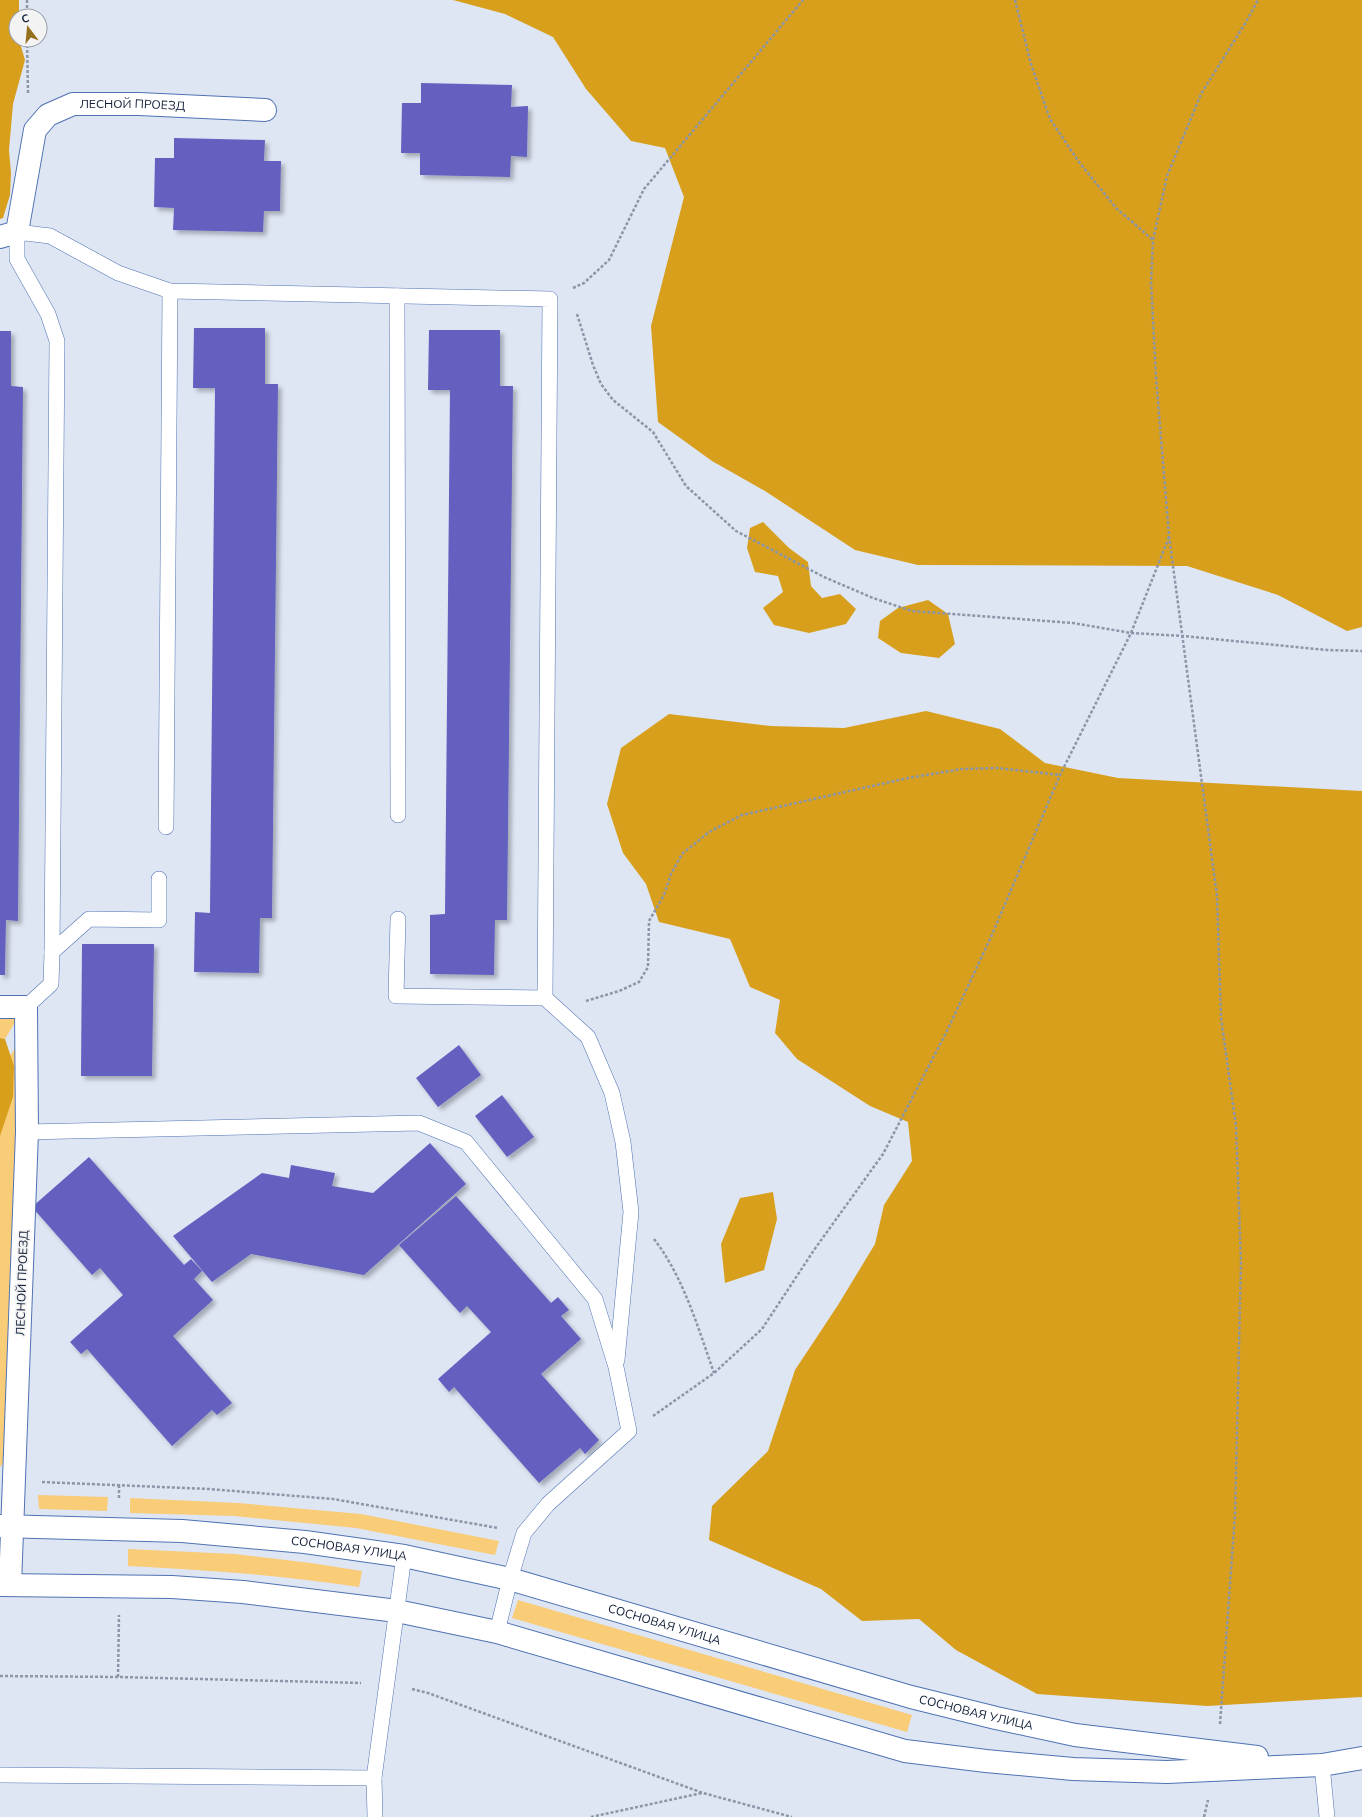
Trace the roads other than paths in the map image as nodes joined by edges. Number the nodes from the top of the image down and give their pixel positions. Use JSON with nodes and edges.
{"nodes":[{"id":1,"x":265,"y":110,"type":"dead end"},
{"id":2,"x":8,"y":234,"type":"edge"},
{"id":3,"x":170,"y":291,"type":"junction"},
{"id":4,"x":397,"y":296,"type":"junction"},
{"id":5,"x":398,"y":815,"type":"dead end"},
{"id":6,"x":166,"y":827,"type":"dead end"},
{"id":7,"x":159,"y":879,"type":"dead end"},
{"id":8,"x":398,"y":919,"type":"dead end"},
{"id":9,"x":52,"y":952,"type":"junction"},
{"id":10,"x":545,"y":998,"type":"junction"},
{"id":11,"x":0,"y":1007,"type":"edge"},
{"id":12,"x":26,"y":1007,"type":"junction"},
{"id":13,"x":27,"y":1132,"type":"junction"},
{"id":14,"x":616,"y":1367,"type":"junction"},
{"id":15,"x":7,"y":1526,"type":"edge"},
{"id":16,"x":404,"y":1556,"type":"junction"},
{"id":17,"x":510,"y":1579,"type":"junction"},
{"id":18,"x":5,"y":1585,"type":"edge"},
{"id":19,"x":397,"y":1611,"type":"junction"},
{"id":20,"x":497,"y":1632,"type":"junction"},
{"id":21,"x":1362,"y":1758,"type":"edge"},
{"id":22,"x":1322,"y":1765,"type":"junction"},
{"id":23,"x":0,"y":1776,"type":"edge"},
{"id":24,"x":374,"y":1778,"type":"junction"},
{"id":25,"x":375,"y":1817,"type":"edge"},
{"id":26,"x":1327,"y":1817,"type":"edge"}],
"edges":[{"from":1,"to":2,"type":"street","name":"ЛЕСНОЙ ПРОЕЗД"},
{"from":2,"to":3,"type":"lane"},
{"from":2,"to":9,"type":"lane"},
{"from":3,"to":4,"type":"lane"},
{"from":3,"to":6,"type":"lane"},
{"from":4,"to":5,"type":"lane"},
{"from":4,"to":10,"type":"lane"},
{"from":7,"to":9,"type":"lane"},
{"from":8,"to":10,"type":"lane"},
{"from":9,"to":12,"type":"lane"},
{"from":10,"to":14,"type":"lane"},
{"from":11,"to":12,"type":"street"},
{"from":12,"to":13,"type":"street","name":"ЛЕСНОЙ ПРОЕЗД"},
{"from":13,"to":14,"type":"lane"},
{"from":13,"to":15,"type":"street","name":"ЛЕСНОЙ ПРОЕЗД"},
{"from":14,"to":17,"type":"lane"},
{"from":15,"to":16,"type":"street","name":"СОСНОВАЯ УЛИЦА"},
{"from":15,"to":18,"type":"street","name":"ЛЕСНОЙ ПРОЕЗД"},
{"from":16,"to":17,"type":"street","name":"СОСНОВАЯ УЛИЦА"},
{"from":16,"to":19,"type":"lane"},
{"from":17,"to":20,"type":"lane"},
{"from":17,"to":22,"type":"street","name":"СОСНОВАЯ УЛИЦА"},
{"from":18,"to":19,"type":"street","name":"СОСНОВАЯ УЛИЦА"},
{"from":19,"to":20,"type":"street","name":"СОСНОВАЯ УЛИЦА"},
{"from":19,"to":24,"type":"lane"},
{"from":20,"to":22,"type":"street","name":"СОСНОВАЯ УЛИЦА"},
{"from":21,"to":22,"type":"street","name":"СОСНОВАЯ УЛИЦА"},
{"from":22,"to":26,"type":"lane"},
{"from":23,"to":24,"type":"lane"},
{"from":24,"to":25,"type":"lane"}]}
